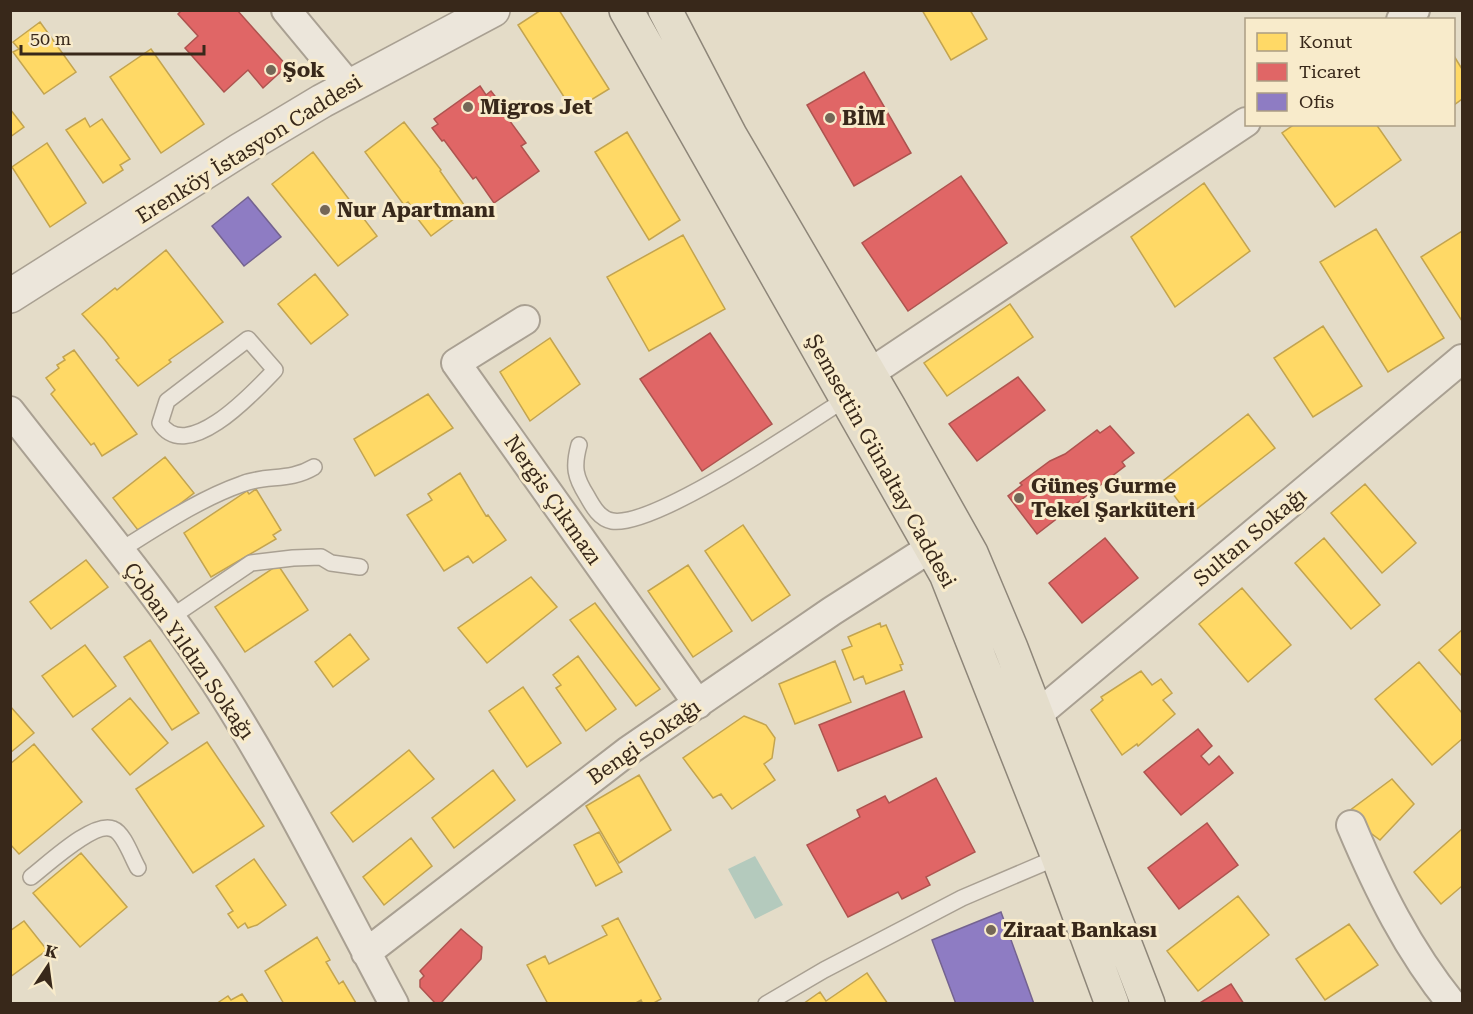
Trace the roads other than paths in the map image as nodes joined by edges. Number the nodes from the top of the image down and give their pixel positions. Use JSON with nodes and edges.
{"nodes":[{"id":1,"x":286,"y":10,"type":"edge"},
{"id":2,"x":494,"y":10,"type":"edge"},
{"id":3,"x":626,"y":10,"type":"edge"},
{"id":4,"x":665,"y":10,"type":"edge"},
{"id":5,"x":349,"y":86,"type":"junction"},
{"id":6,"x":1245,"y":123,"type":"edge"},
{"id":7,"x":10,"y":296,"type":"edge"},
{"id":8,"x":525,"y":320,"type":"dead end"},
{"id":9,"x":1462,"y":359,"type":"edge"},
{"id":10,"x":275,"y":370,"type":"joint"},
{"id":11,"x":870,"y":373,"type":"junction"},
{"id":12,"x":847,"y":398,"type":"junction"},
{"id":13,"x":10,"y":411,"type":"edge"},
{"id":14,"x":579,"y":445,"type":"dead end"},
{"id":15,"x":314,"y":467,"type":"dead end"},
{"id":16,"x":932,"y":547,"type":"junction"},
{"id":17,"x":119,"y":551,"type":"junction"},
{"id":18,"x":360,"y":567,"type":"dead end"},
{"id":19,"x":170,"y":618,"type":"junction"},
{"id":20,"x":698,"y":704,"type":"junction"},
{"id":21,"x":1037,"y":715,"type":"junction"},
{"id":22,"x":1352,"y":825,"type":"dead end"},
{"id":23,"x":1058,"y":857,"type":"junction"},
{"id":24,"x":138,"y":868,"type":"dead end"},
{"id":25,"x":31,"y":877,"type":"dead end"},
{"id":26,"x":366,"y":952,"type":"junction"},
{"id":27,"x":394,"y":1004,"type":"edge"},
{"id":28,"x":766,"y":1004,"type":"edge"},
{"id":29,"x":1112,"y":1004,"type":"edge"},
{"id":30,"x":1148,"y":1004,"type":"edge"},
{"id":31,"x":1452,"y":1004,"type":"edge"}],
"edges":[{"from":1,"to":5,"type":"street"},
{"from":2,"to":5,"type":"street","name":"Erenköy İstasyon Caddesi"},
{"from":3,"to":12,"type":"main road","name":"Şemsettin Günaltay Caddesi"},
{"from":4,"to":11,"type":"main road","name":"Şemsettin Günaltay Caddesi"},
{"from":5,"to":7,"type":"street","name":"Erenköy İstasyon Caddesi"},
{"from":6,"to":11,"type":"street"},
{"from":8,"to":20,"type":"street","name":"Nergis Çıkmazı"},
{"from":9,"to":21,"type":"street","name":"Sultan Sokağı"},
{"from":10,"to":10,"type":"lane"},
{"from":11,"to":21,"type":"main road","name":"Şemsettin Günaltay Caddesi"},
{"from":12,"to":14,"type":"lane"},
{"from":12,"to":16,"type":"main road","name":"Şemsettin Günaltay Caddesi"},
{"from":13,"to":17,"type":"street","name":"Çoban Yıldızı Sokağı"},
{"from":15,"to":17,"type":"lane"},
{"from":16,"to":20,"type":"street","name":"Bengi Sokağı"},
{"from":16,"to":23,"type":"main road","name":"Şemsettin Günaltay Caddesi"},
{"from":17,"to":19,"type":"street","name":"Çoban Yıldızı Sokağı"},
{"from":18,"to":19,"type":"lane"},
{"from":19,"to":26,"type":"street","name":"Çoban Yıldızı Sokağı"},
{"from":20,"to":26,"type":"street","name":"Bengi Sokağı"},
{"from":21,"to":30,"type":"main road","name":"Şemsettin Günaltay Caddesi"},
{"from":22,"to":31,"type":"street"},
{"from":23,"to":28,"type":"lane"},
{"from":23,"to":29,"type":"main road","name":"Şemsettin Günaltay Caddesi"},
{"from":24,"to":25,"type":"lane"},
{"from":26,"to":27,"type":"street","name":"Çoban Yıldızı Sokağı"}]}
